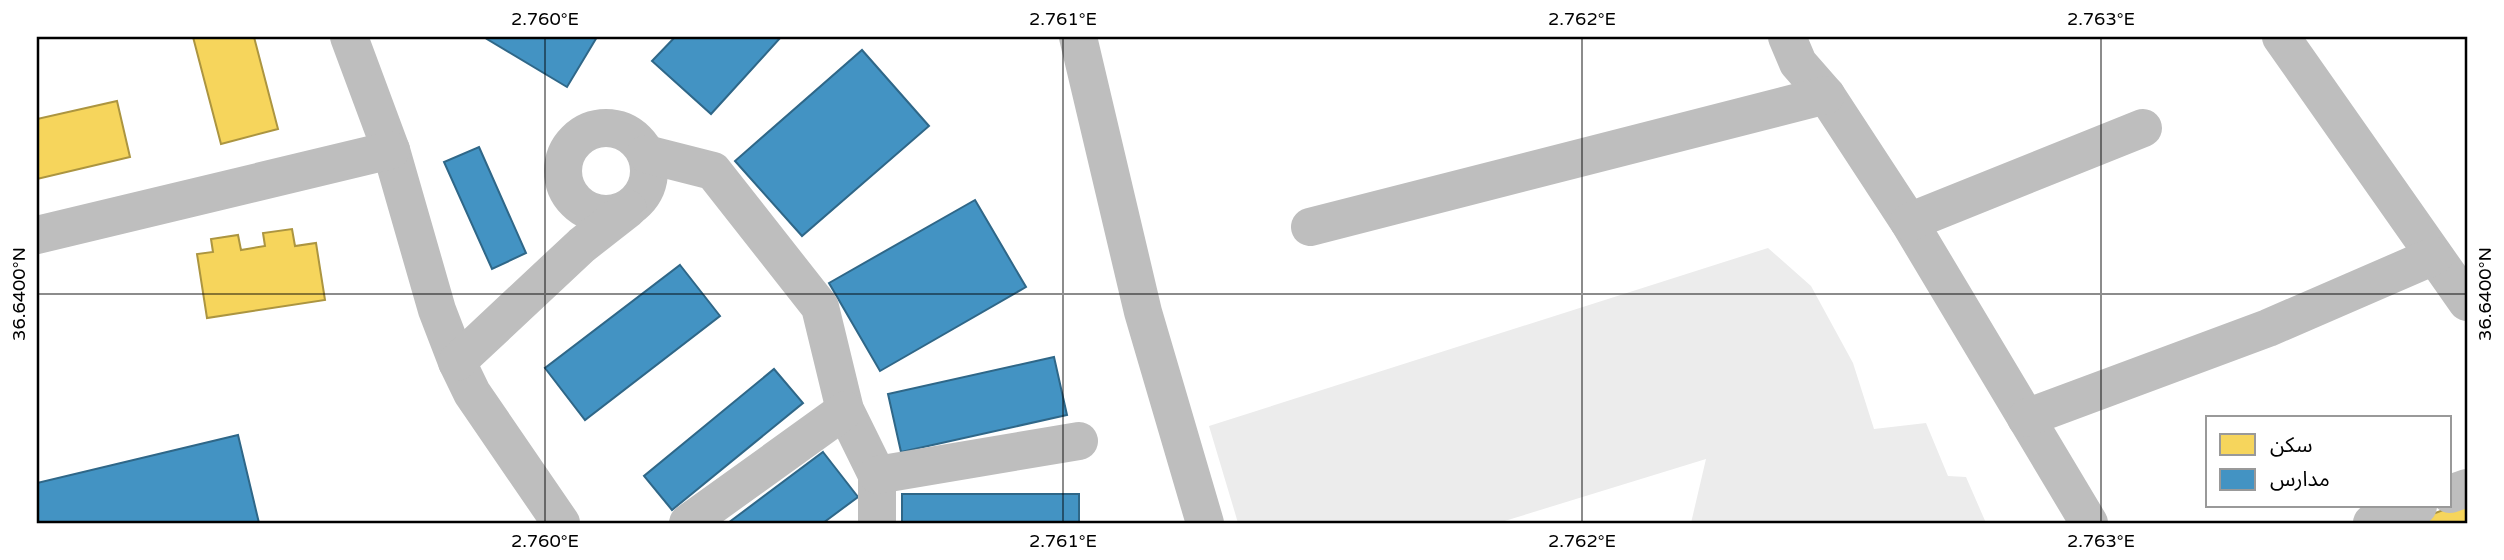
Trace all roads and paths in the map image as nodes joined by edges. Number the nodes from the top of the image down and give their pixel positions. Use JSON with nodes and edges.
{"nodes":[{"id":1,"x":349,"y":37,"type":"edge"},
{"id":2,"x":1079,"y":37,"type":"edge"},
{"id":3,"x":1787,"y":37,"type":"edge"},
{"id":4,"x":2281,"y":37,"type":"edge"},
{"id":5,"x":1826,"y":95,"type":"junction"},
{"id":6,"x":2143,"y":128,"type":"dead end"},
{"id":7,"x":391,"y":150,"type":"junction"},
{"id":8,"x":646,"y":154,"type":"junction"},
{"id":9,"x":713,"y":171,"type":"junction"},
{"id":10,"x":635,"y":202,"type":"junction"},
{"id":11,"x":578,"y":205,"type":"junction"},
{"id":12,"x":1909,"y":222,"type":"junction"},
{"id":13,"x":1310,"y":227,"type":"dead end"},
{"id":14,"x":37,"y":235,"type":"edge"},
{"id":15,"x":582,"y":245,"type":"junction"},
{"id":16,"x":2434,"y":256,"type":"junction"},
{"id":17,"x":2467,"y":302,"type":"edge"},
{"id":18,"x":457,"y":362,"type":"junction"},
{"id":19,"x":845,"y":410,"type":"junction"},
{"id":20,"x":2026,"y":418,"type":"junction"},
{"id":21,"x":1079,"y":441,"type":"dead end"},
{"id":22,"x":877,"y":475,"type":"junction"},
{"id":23,"x":2413,"y":508,"type":"edge"},
{"id":24,"x":561,"y":523,"type":"edge"},
{"id":25,"x":688,"y":523,"type":"edge"},
{"id":26,"x":877,"y":523,"type":"edge"},
{"id":27,"x":1205,"y":523,"type":"edge"},
{"id":28,"x":2089,"y":523,"type":"edge"},
{"id":29,"x":2372,"y":523,"type":"edge"}],
"edges":[{"from":1,"to":7,"type":"street"},
{"from":2,"to":27,"type":"street"},
{"from":3,"to":5,"type":"street"},
{"from":4,"to":16,"type":"street"},
{"from":5,"to":12,"type":"street"},
{"from":5,"to":13,"type":"street"},
{"from":6,"to":12,"type":"street"},
{"from":7,"to":14,"type":"street"},
{"from":7,"to":18,"type":"street"},
{"from":8,"to":9,"type":"street"},
{"from":8,"to":10,"type":"street"},
{"from":8,"to":11,"type":"street"},
{"from":9,"to":10,"type":"street"},
{"from":9,"to":19,"type":"street"},
{"from":10,"to":11,"type":"street"},
{"from":10,"to":15,"type":"street"},
{"from":11,"to":15,"type":"street"},
{"from":12,"to":20,"type":"street"},
{"from":15,"to":18,"type":"street"},
{"from":16,"to":17,"type":"street"},
{"from":16,"to":20,"type":"street"},
{"from":18,"to":24,"type":"street"},
{"from":19,"to":22,"type":"street"},
{"from":19,"to":25,"type":"street"},
{"from":20,"to":28,"type":"street"},
{"from":21,"to":22,"type":"street"},
{"from":22,"to":26,"type":"street"},
{"from":23,"to":29,"type":"street"}]}
